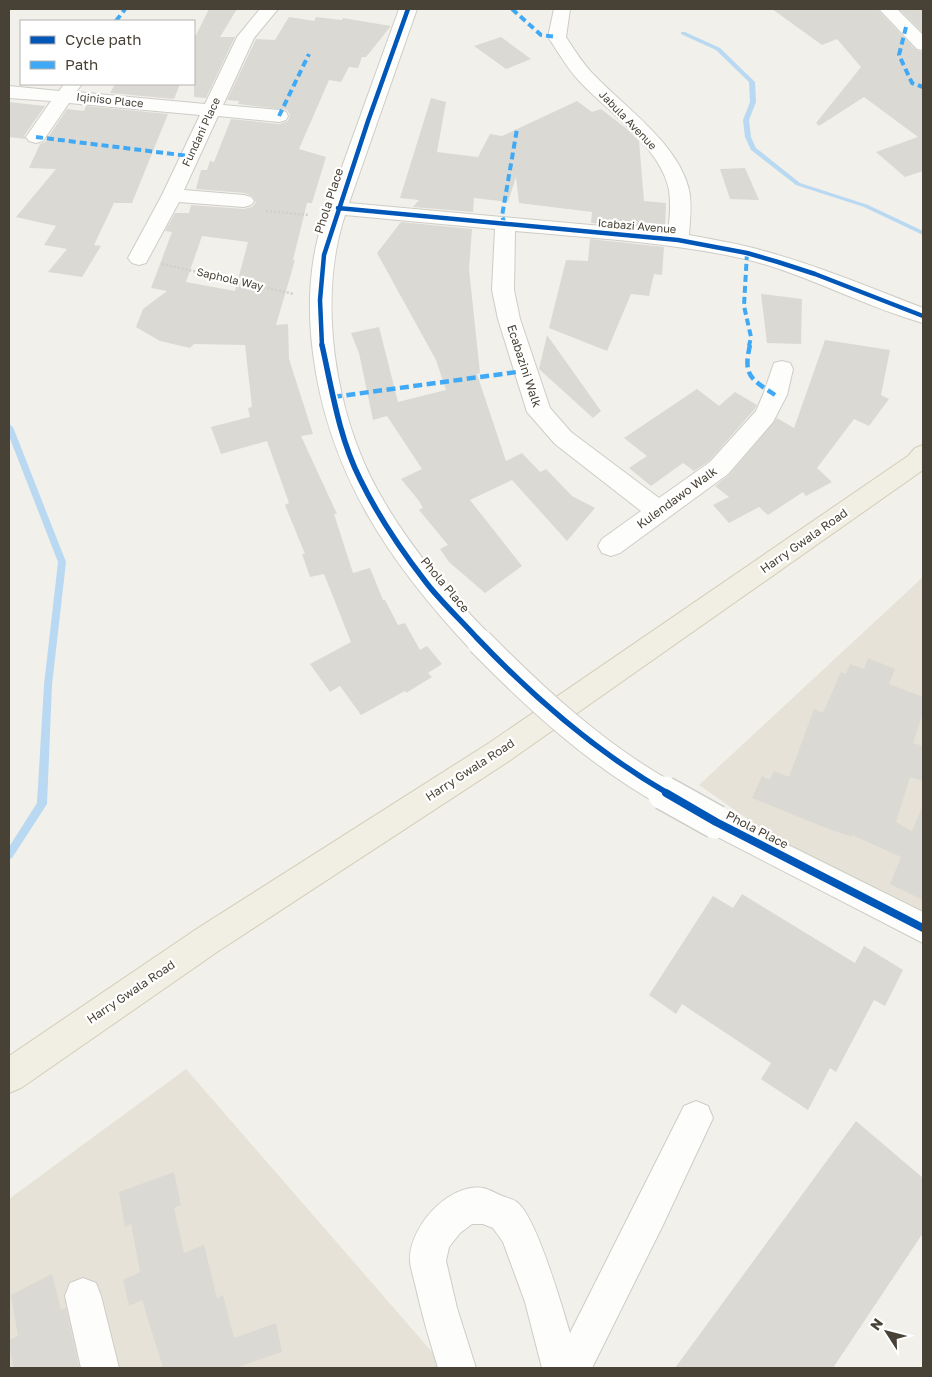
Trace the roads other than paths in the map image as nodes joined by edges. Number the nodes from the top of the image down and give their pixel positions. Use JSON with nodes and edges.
{"nodes":[{"id":1,"x":268,"y":9,"type":"edge"},
{"id":2,"x":408,"y":9,"type":"edge"},
{"id":3,"x":562,"y":9,"type":"edge"},
{"id":4,"x":887,"y":9,"type":"edge"},
{"id":5,"x":923,"y":45,"type":"edge"},
{"id":6,"x":69,"y":90,"type":"edge"},
{"id":7,"x":9,"y":92,"type":"edge"},
{"id":8,"x":211,"y":111,"type":"junction"},
{"id":9,"x":279,"y":116,"type":"dead end"},
{"id":10,"x":36,"y":136,"type":"dead end"},
{"id":11,"x":172,"y":195,"type":"junction"},
{"id":12,"x":244,"y":202,"type":"road end"},
{"id":13,"x":336,"y":213,"type":"junction"},
{"id":14,"x":505,"y":224,"type":"junction"},
{"id":15,"x":678,"y":240,"type":"junction"},
{"id":16,"x":139,"y":258,"type":"road end"},
{"id":17,"x":923,"y":316,"type":"edge"},
{"id":18,"x":782,"y":370,"type":"dead end"},
{"id":19,"x":923,"y":454,"type":"edge"},
{"id":20,"x":659,"y":512,"type":"junction"},
{"id":21,"x":611,"y":546,"type":"dead end"},
{"id":22,"x":923,"y":928,"type":"edge"},
{"id":23,"x":9,"y":1076,"type":"edge"},
{"id":24,"x":696,"y":1118,"type":"dead end"},
{"id":25,"x":83,"y":1296,"type":"dead end"},
{"id":26,"x":100,"y":1368,"type":"edge"},
{"id":27,"x":457,"y":1368,"type":"edge"},
{"id":28,"x":561,"y":1368,"type":"edge"},
{"id":29,"x":572,"y":1368,"type":"edge"}],
"edges":[{"from":1,"to":8,"type":"street","name":"Fundani Place"},
{"from":2,"to":13,"type":"street","name":"Phola Place"},
{"from":3,"to":15,"type":"street","name":"Jabula Avenue"},
{"from":4,"to":5,"type":"street"},
{"from":6,"to":7,"type":"street","name":"Iqiniso Place"},
{"from":6,"to":8,"type":"street","name":"Iqiniso Place"},
{"from":6,"to":10,"type":"street"},
{"from":8,"to":9,"type":"street","name":"Iqiniso Place"},
{"from":8,"to":11,"type":"street","name":"Fundani Place"},
{"from":11,"to":12,"type":"street"},
{"from":11,"to":16,"type":"street","name":"Fundani Place"},
{"from":13,"to":14,"type":"street","name":"Icabazi Avenue"},
{"from":13,"to":22,"type":"street","name":"Phola Place","bridge":true},
{"from":14,"to":15,"type":"street","name":"Icabazi Avenue"},
{"from":14,"to":20,"type":"street","name":"Ecabazini Walk"},
{"from":15,"to":17,"type":"street","name":"Icabazi Avenue"},
{"from":18,"to":20,"type":"street","name":"Kulendawo Walk"},
{"from":19,"to":23,"type":"main road","name":"Harry Gwala Road"},
{"from":20,"to":21,"type":"street","name":"Kulendawo Walk"},
{"from":24,"to":29,"type":"street"},
{"from":25,"to":26,"type":"street"},
{"from":27,"to":28,"type":"street"}]}
